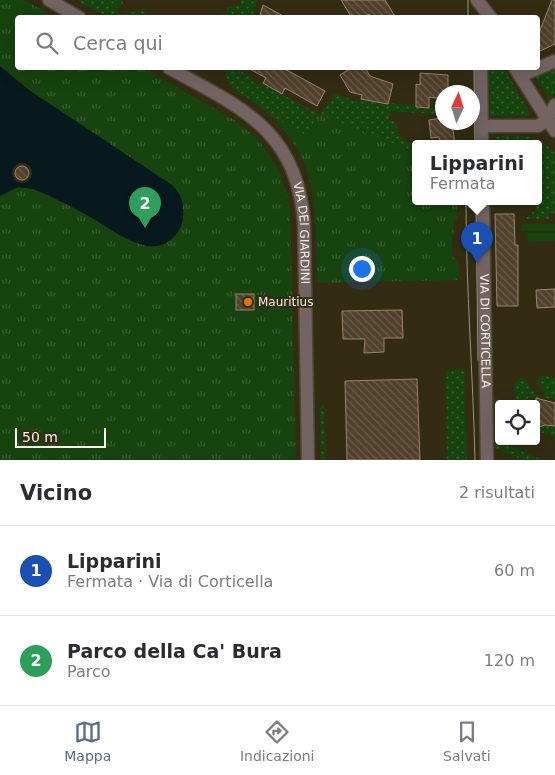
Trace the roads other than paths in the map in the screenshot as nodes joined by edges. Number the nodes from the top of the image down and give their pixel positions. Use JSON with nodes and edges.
{"nodes":[{"id":1,"x":49,"y":0,"type":"edge"},
{"id":2,"x":479,"y":1,"type":"edge"},
{"id":3,"x":75,"y":15,"type":"edge"},
{"id":4,"x":480,"y":15,"type":"edge"},
{"id":5,"x":489,"y":15,"type":"edge"},
{"id":6,"x":555,"y":61,"type":"edge"},
{"id":7,"x":540,"y":65,"type":"edge"},
{"id":8,"x":173,"y":70,"type":"edge"},
{"id":9,"x":481,"y":70,"type":"edge"},
{"id":10,"x":518,"y":72,"type":"edge"},
{"id":11,"x":555,"y":105,"type":"edge"},
{"id":12,"x":547,"y":120,"type":"junction"},
{"id":13,"x":482,"y":126,"type":"junction"},
{"id":14,"x":555,"y":131,"type":"edge"},
{"id":15,"x":482,"y":140,"type":"edge"},
{"id":16,"x":482,"y":205,"type":"edge"},
{"id":17,"x":308,"y":460,"type":"edge"},
{"id":18,"x":487,"y":460,"type":"edge"}],
"edges":[{"from":1,"to":3,"type":"street"},
{"from":2,"to":4,"type":"street"},
{"from":2,"to":5,"type":"street"},
{"from":6,"to":7,"type":"street"},
{"from":8,"to":17,"type":"street","name":"VIA DEI GIARDINI"},
{"from":9,"to":13,"type":"street"},
{"from":10,"to":12,"type":"street"},
{"from":11,"to":12,"type":"street"},
{"from":12,"to":13,"type":"street"},
{"from":12,"to":14,"type":"street"},
{"from":13,"to":15,"type":"street"},
{"from":16,"to":18,"type":"street","name":"VIA DI CORTICELLA"}]}
